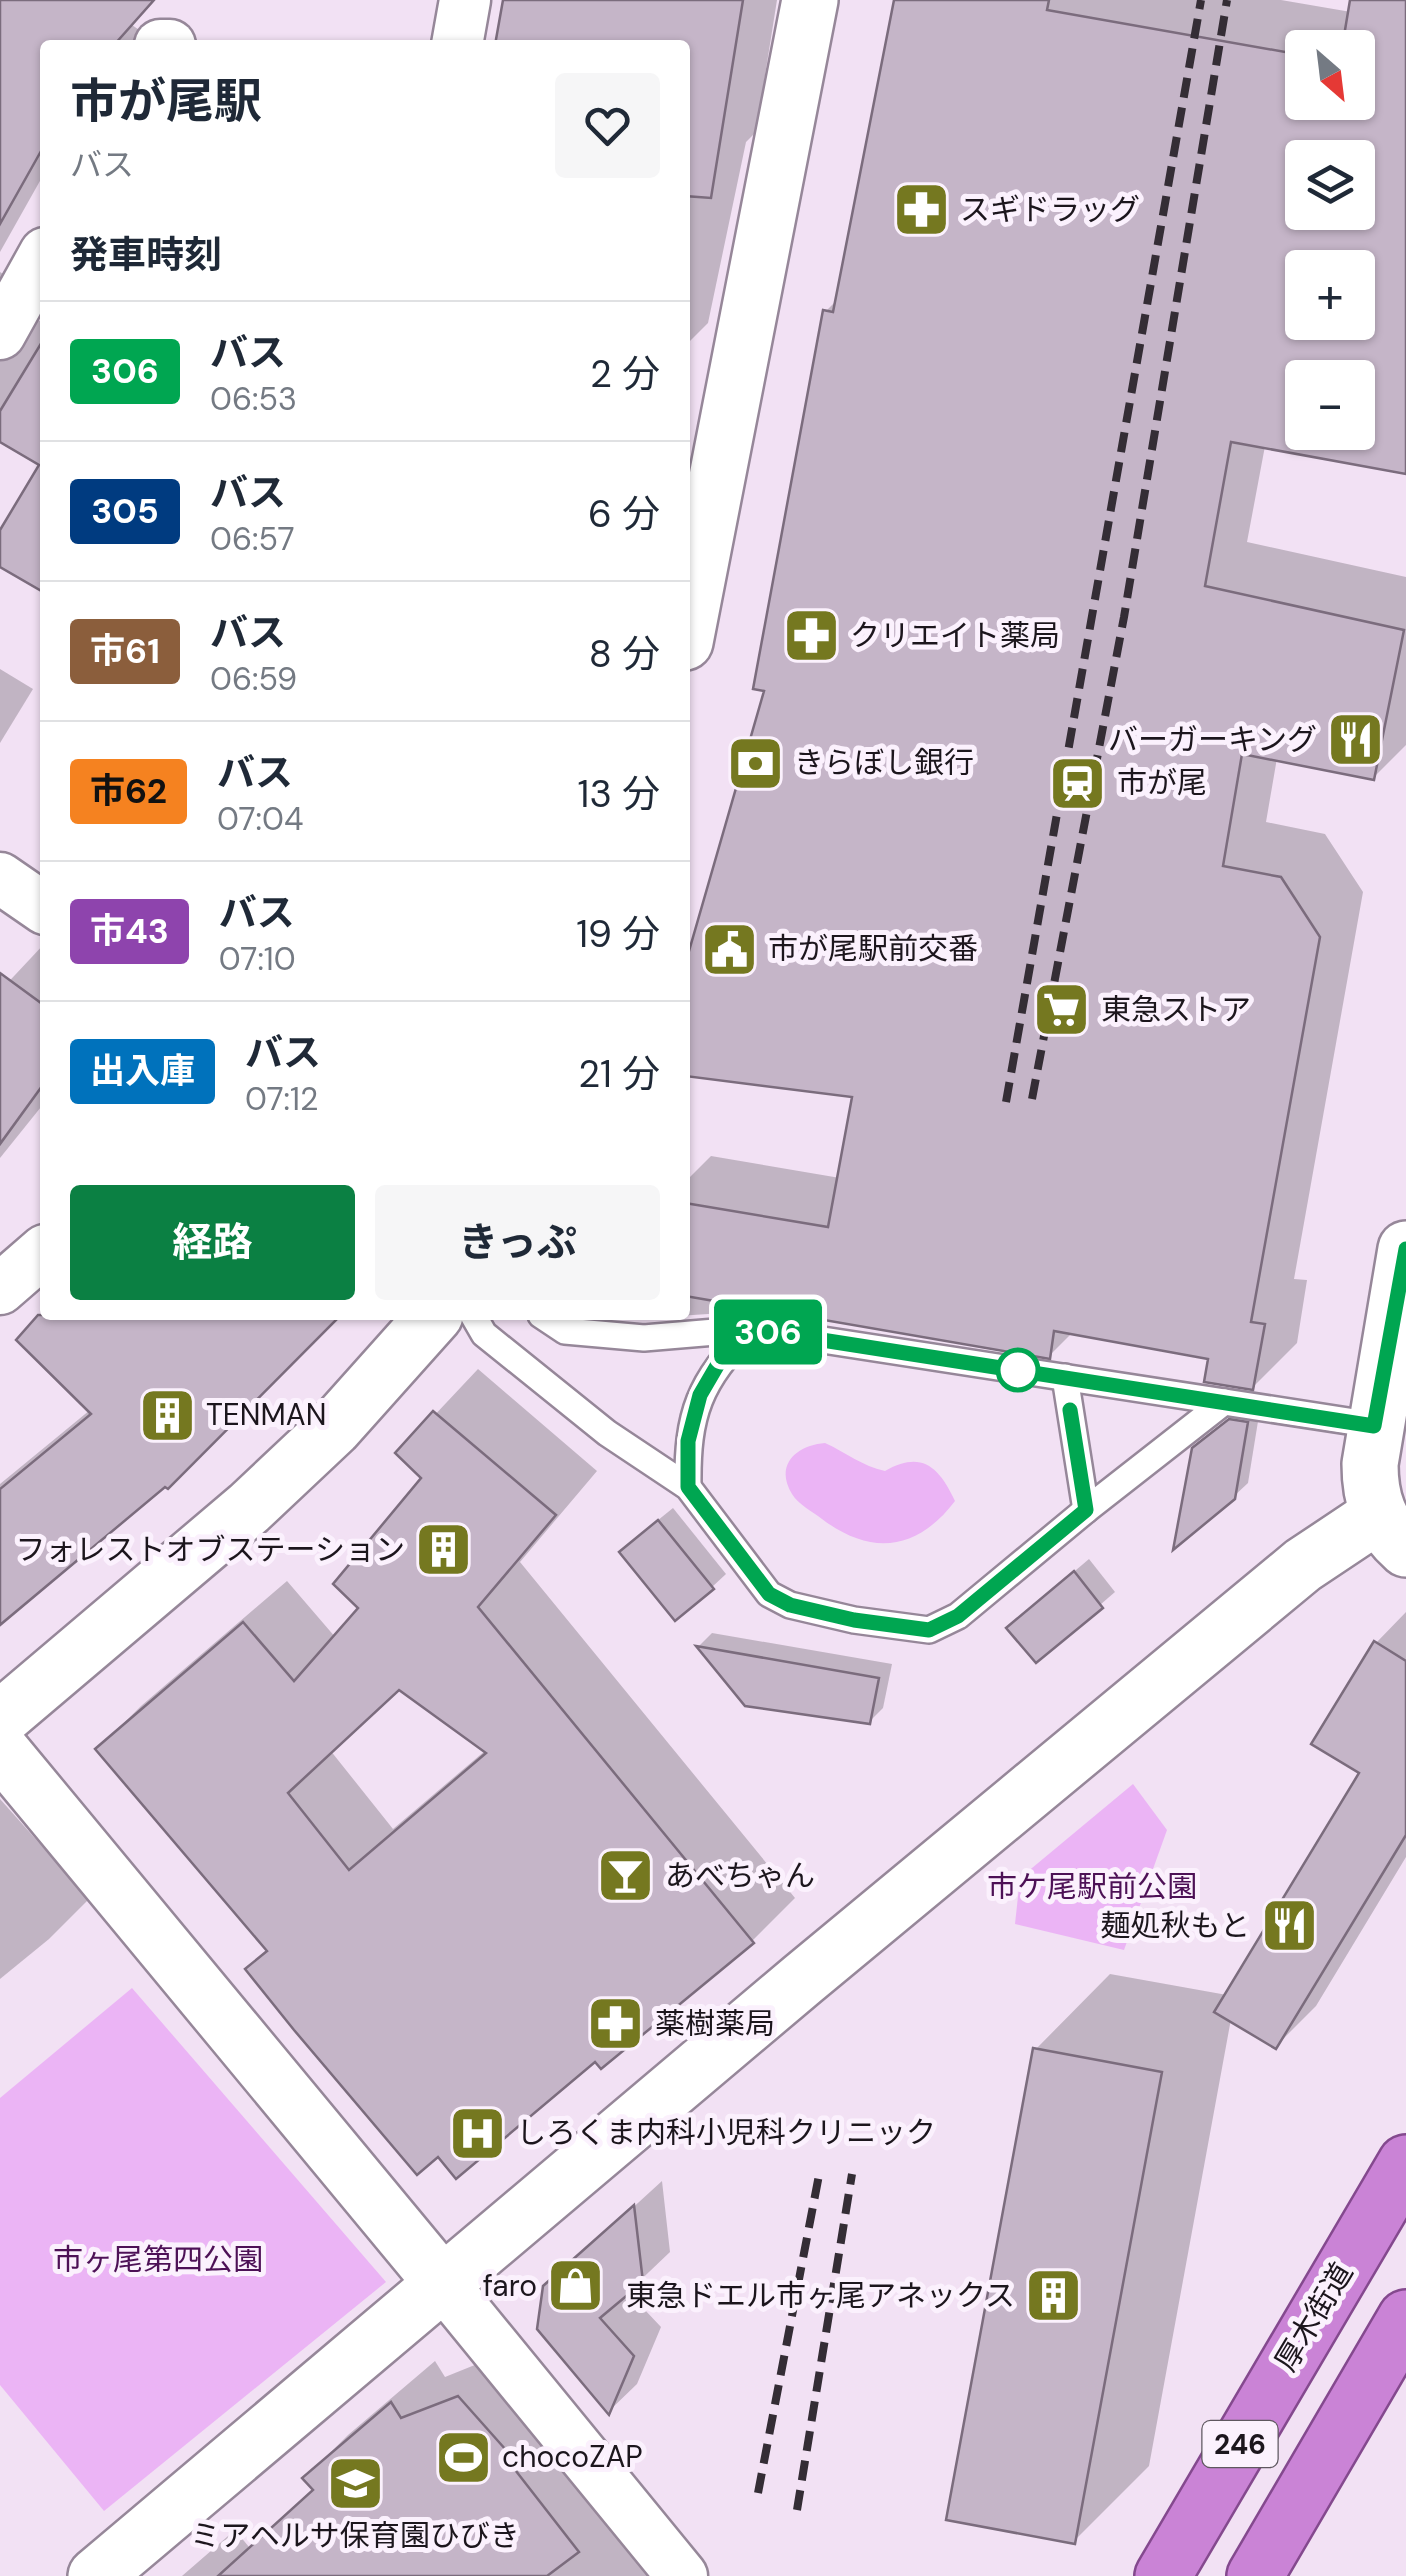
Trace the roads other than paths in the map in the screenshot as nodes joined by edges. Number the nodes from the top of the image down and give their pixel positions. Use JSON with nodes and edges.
{"nodes":[{"id":1,"x":465,"y":0,"type":"edge"},
{"id":2,"x":810,"y":0,"type":"edge"},
{"id":3,"x":458,"y":40,"type":"edge"},
{"id":4,"x":40,"y":262,"type":"edge"},
{"id":5,"x":0,"y":334,"type":"edge"},
{"id":6,"x":690,"y":616,"type":"edge"},
{"id":7,"x":0,"y":878,"type":"edge"},
{"id":8,"x":40,"y":906,"type":"edge"},
{"id":9,"x":1406,"y":1249,"type":"edge"},
{"id":10,"x":40,"y":1254,"type":"edge"},
{"id":11,"x":0,"y":1289,"type":"edge"},
{"id":12,"x":434,"y":1320,"type":"edge"},
{"id":13,"x":442,"y":1320,"type":"edge"},
{"id":14,"x":548,"y":1320,"type":"edge"},
{"id":15,"x":751,"y":1329,"type":"junction"},
{"id":16,"x":1065,"y":1377,"type":"junction"},
{"id":17,"x":1224,"y":1402,"type":"junction"},
{"id":18,"x":1374,"y":1426,"type":"junction"},
{"id":19,"x":688,"y":1487,"type":"junction"},
{"id":20,"x":1086,"y":1510,"type":"junction"},
{"id":21,"x":1392,"y":1532,"type":"edge"},
{"id":22,"x":0,"y":1719,"type":"edge"},
{"id":23,"x":0,"y":1749,"type":"edge"},
{"id":24,"x":1406,"y":2163,"type":"edge"},
{"id":25,"x":444,"y":2286,"type":"junction"},
{"id":26,"x":1406,"y":2318,"type":"edge"},
{"id":27,"x":96,"y":2576,"type":"edge"},
{"id":28,"x":682,"y":2576,"type":"edge"},
{"id":29,"x":1163,"y":2576,"type":"edge"},
{"id":30,"x":1254,"y":2576,"type":"edge"}],
"edges":[{"from":1,"to":3,"type":"street"},
{"from":2,"to":6,"type":"street"},
{"from":4,"to":5,"type":"street"},
{"from":7,"to":8,"type":"street"},
{"from":9,"to":18,"type":"street"},
{"from":10,"to":11,"type":"street"},
{"from":12,"to":22,"type":"street"},
{"from":13,"to":19,"type":"lane"},
{"from":14,"to":15,"type":"lane"},
{"from":15,"to":16,"type":"lane"},
{"from":15,"to":19,"type":"lane"},
{"from":16,"to":17,"type":"lane"},
{"from":16,"to":20,"type":"lane"},
{"from":17,"to":18,"type":"lane"},
{"from":17,"to":20,"type":"lane"},
{"from":18,"to":21,"type":"street"},
{"from":19,"to":20,"type":"lane"},
{"from":21,"to":25,"type":"street"},
{"from":23,"to":25,"type":"street"},
{"from":24,"to":29,"type":"highway","name":"厚木街道","number":"246"},
{"from":25,"to":27,"type":"street"},
{"from":25,"to":28,"type":"street"},
{"from":26,"to":30,"type":"highway","number":"246"}]}
